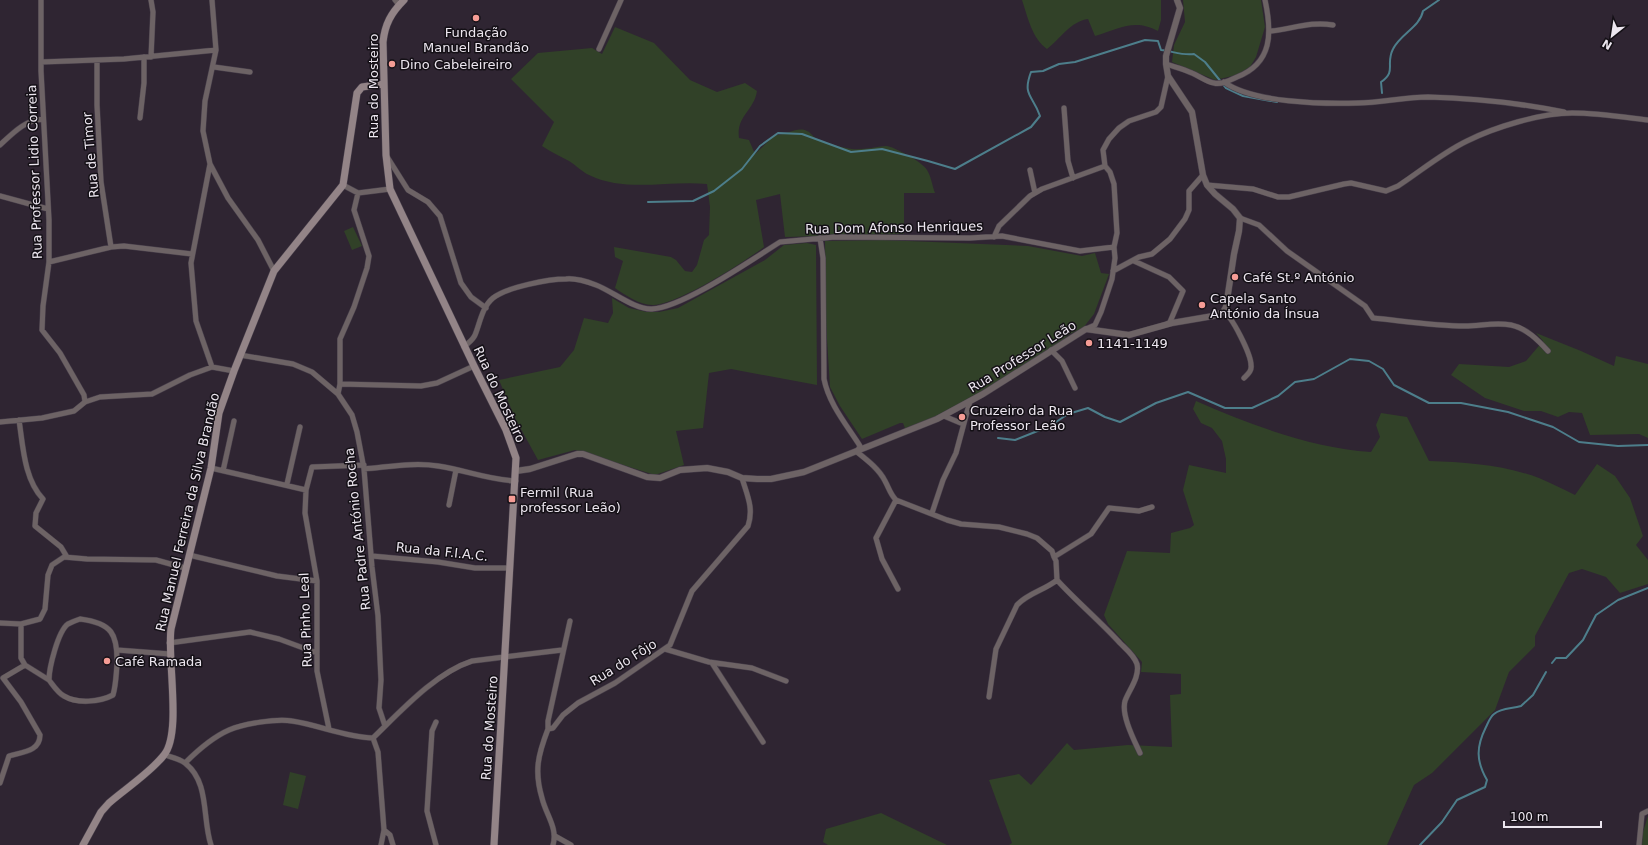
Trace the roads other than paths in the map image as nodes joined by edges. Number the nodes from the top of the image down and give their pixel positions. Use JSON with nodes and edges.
{"nodes":[{"id":1,"x":41,"y":0,"type":"edge"},
{"id":2,"x":151,"y":0,"type":"edge"},
{"id":3,"x":212,"y":0,"type":"edge"},
{"id":4,"x":621,"y":0,"type":"edge"},
{"id":5,"x":1177,"y":0,"type":"edge"},
{"id":6,"x":1265,"y":0,"type":"edge"},
{"id":7,"x":399,"y":2,"type":"edge"},
{"id":8,"x":1333,"y":25,"type":"dead end"},
{"id":9,"x":1271,"y":31,"type":"junction"},
{"id":10,"x":599,"y":49,"type":"dead end"},
{"id":11,"x":216,"y":50,"type":"junction"},
{"id":12,"x":144,"y":57,"type":"junction"},
{"id":13,"x":151,"y":57,"type":"junction"},
{"id":14,"x":97,"y":60,"type":"junction"},
{"id":15,"x":41,"y":62,"type":"junction"},
{"id":16,"x":1166,"y":64,"type":"junction"},
{"id":17,"x":214,"y":67,"type":"junction"},
{"id":18,"x":250,"y":72,"type":"dead end"},
{"id":19,"x":1168,"y":76,"type":"junction"},
{"id":20,"x":1221,"y":83,"type":"junction"},
{"id":21,"x":383,"y":84,"type":"junction"},
{"id":22,"x":1064,"y":108,"type":"dead end"},
{"id":23,"x":1570,"y":113,"type":"junction"},
{"id":24,"x":140,"y":118,"type":"dead end"},
{"id":25,"x":43,"y":119,"type":"junction"},
{"id":26,"x":1648,"y":120,"type":"edge"},
{"id":27,"x":0,"y":145,"type":"edge"},
{"id":28,"x":386,"y":155,"type":"junction"},
{"id":29,"x":210,"y":164,"type":"junction"},
{"id":30,"x":1105,"y":166,"type":"junction"},
{"id":31,"x":1030,"y":170,"type":"dead end"},
{"id":32,"x":1203,"y":175,"type":"junction"},
{"id":33,"x":1073,"y":178,"type":"junction"},
{"id":34,"x":1207,"y":185,"type":"junction"},
{"id":35,"x":343,"y":186,"type":"junction"},
{"id":36,"x":390,"y":188,"type":"junction"},
{"id":37,"x":358,"y":193,"type":"junction"},
{"id":38,"x":1035,"y":193,"type":"junction"},
{"id":39,"x":0,"y":196,"type":"edge"},
{"id":40,"x":48,"y":209,"type":"junction"},
{"id":41,"x":1240,"y":218,"type":"junction"},
{"id":42,"x":994,"y":237,"type":"junction"},
{"id":43,"x":820,"y":238,"type":"junction"},
{"id":44,"x":1114,"y":246,"type":"junction"},
{"id":45,"x":111,"y":247,"type":"junction"},
{"id":46,"x":192,"y":254,"type":"junction"},
{"id":47,"x":1134,"y":261,"type":"junction"},
{"id":48,"x":49,"y":262,"type":"junction"},
{"id":49,"x":274,"y":271,"type":"junction"},
{"id":50,"x":1113,"y":271,"type":"junction"},
{"id":51,"x":486,"y":308,"type":"junction"},
{"id":52,"x":1223,"y":312,"type":"junction"},
{"id":53,"x":1163,"y":326,"type":"junction"},
{"id":54,"x":1086,"y":329,"type":"junction"},
{"id":55,"x":464,"y":347,"type":"junction"},
{"id":56,"x":1051,"y":350,"type":"junction"},
{"id":57,"x":1548,"y":351,"type":"dead end"},
{"id":58,"x":240,"y":355,"type":"junction"},
{"id":59,"x":474,"y":366,"type":"junction"},
{"id":60,"x":212,"y":367,"type":"junction"},
{"id":61,"x":234,"y":371,"type":"junction"},
{"id":62,"x":1244,"y":378,"type":"dead end"},
{"id":63,"x":340,"y":384,"type":"junction"},
{"id":64,"x":1075,"y":388,"type":"dead end"},
{"id":65,"x":338,"y":394,"type":"junction"},
{"id":66,"x":970,"y":401,"type":"junction"},
{"id":67,"x":85,"y":402,"type":"junction"},
{"id":68,"x":944,"y":416,"type":"junction"},
{"id":69,"x":19,"y":420,"type":"junction"},
{"id":70,"x":234,"y":421,"type":"dead end"},
{"id":71,"x":0,"y":422,"type":"edge"},
{"id":72,"x":963,"y":424,"type":"junction"},
{"id":73,"x":300,"y":427,"type":"dead end"},
{"id":74,"x":857,"y":452,"type":"junction"},
{"id":75,"x":364,"y":467,"type":"junction"},
{"id":76,"x":211,"y":468,"type":"junction"},
{"id":77,"x":223,"y":470,"type":"junction"},
{"id":78,"x":456,"y":470,"type":"junction"},
{"id":79,"x":516,"y":471,"type":"junction"},
{"id":80,"x":742,"y":478,"type":"junction"},
{"id":81,"x":516,"y":482,"type":"junction"},
{"id":82,"x":287,"y":484,"type":"junction"},
{"id":83,"x":306,"y":490,"type":"junction"},
{"id":84,"x":896,"y":500,"type":"junction"},
{"id":85,"x":449,"y":505,"type":"dead end"},
{"id":86,"x":1152,"y":507,"type":"dead end"},
{"id":87,"x":932,"y":513,"type":"junction"},
{"id":88,"x":189,"y":555,"type":"junction"},
{"id":89,"x":372,"y":556,"type":"junction"},
{"id":90,"x":67,"y":557,"type":"junction"},
{"id":91,"x":1054,"y":557,"type":"junction"},
{"id":92,"x":185,"y":568,"type":"junction"},
{"id":93,"x":510,"y":568,"type":"junction"},
{"id":94,"x":1057,"y":580,"type":"junction"},
{"id":95,"x":317,"y":581,"type":"junction"},
{"id":96,"x":898,"y":589,"type":"dead end"},
{"id":97,"x":570,"y":621,"type":"dead end"},
{"id":98,"x":0,"y":623,"type":"edge"},
{"id":99,"x":21,"y":624,"type":"junction"},
{"id":100,"x":169,"y":643,"type":"junction"},
{"id":101,"x":117,"y":650,"type":"junction"},
{"id":102,"x":562,"y":650,"type":"junction"},
{"id":103,"x":665,"y":650,"type":"junction"},
{"id":104,"x":317,"y":653,"type":"junction"},
{"id":105,"x":170,"y":654,"type":"junction"},
{"id":106,"x":506,"y":657,"type":"junction"},
{"id":107,"x":712,"y":663,"type":"junction"},
{"id":108,"x":24,"y":665,"type":"junction"},
{"id":109,"x":49,"y":680,"type":"junction"},
{"id":110,"x":786,"y":681,"type":"dead end"},
{"id":111,"x":989,"y":697,"type":"dead end"},
{"id":112,"x":436,"y":722,"type":"dead end"},
{"id":113,"x":385,"y":726,"type":"junction"},
{"id":114,"x":329,"y":729,"type":"junction"},
{"id":115,"x":548,"y":729,"type":"junction"},
{"id":116,"x":373,"y":738,"type":"junction"},
{"id":117,"x":763,"y":742,"type":"dead end"},
{"id":118,"x":1140,"y":753,"type":"dead end"},
{"id":119,"x":165,"y":754,"type":"junction"},
{"id":120,"x":185,"y":763,"type":"junction"},
{"id":121,"x":0,"y":783,"type":"edge"},
{"id":122,"x":1648,"y":811,"type":"edge"},
{"id":123,"x":384,"y":830,"type":"junction"},
{"id":124,"x":555,"y":836,"type":"junction"},
{"id":125,"x":83,"y":845,"type":"edge"},
{"id":126,"x":211,"y":845,"type":"edge"},
{"id":127,"x":381,"y":845,"type":"edge"},
{"id":128,"x":393,"y":845,"type":"edge"},
{"id":129,"x":436,"y":845,"type":"edge"},
{"id":130,"x":494,"y":845,"type":"edge"},
{"id":131,"x":553,"y":845,"type":"edge"},
{"id":132,"x":571,"y":845,"type":"edge"},
{"id":133,"x":1639,"y":845,"type":"edge"}],
"edges":[{"from":1,"to":15,"type":"street","name":"Rua Professor Lidio Correia"},
{"from":2,"to":13,"type":"street"},
{"from":3,"to":11,"type":"street"},
{"from":4,"to":10,"type":"street"},
{"from":5,"to":16,"type":"street"},
{"from":6,"to":9,"type":"street"},
{"from":7,"to":21,"type":"main road","name":"Rua do Mosteiro"},
{"from":8,"to":9,"type":"street"},
{"from":9,"to":20,"type":"street"},
{"from":11,"to":13,"type":"street"},
{"from":11,"to":17,"type":"street"},
{"from":12,"to":13,"type":"street"},
{"from":12,"to":14,"type":"street"},
{"from":12,"to":24,"type":"street"},
{"from":14,"to":15,"type":"street"},
{"from":14,"to":45,"type":"street","name":"Rua de Timor"},
{"from":15,"to":25,"type":"street","name":"Rua Professor Lidio Correia"},
{"from":16,"to":19,"type":"street"},
{"from":16,"to":20,"type":"street"},
{"from":17,"to":18,"type":"street"},
{"from":17,"to":29,"type":"street"},
{"from":19,"to":30,"type":"street"},
{"from":19,"to":32,"type":"street"},
{"from":20,"to":23,"type":"street"},
{"from":21,"to":28,"type":"main road","name":"Rua do Mosteiro"},
{"from":21,"to":35,"type":"main road"},
{"from":22,"to":33,"type":"street"},
{"from":23,"to":26,"type":"street"},
{"from":23,"to":34,"type":"street"},
{"from":25,"to":27,"type":"street"},
{"from":25,"to":40,"type":"street","name":"Rua Professor Lidio Correia"},
{"from":28,"to":36,"type":"main road","name":"Rua do Mosteiro"},
{"from":28,"to":51,"type":"street"},
{"from":29,"to":46,"type":"street"},
{"from":29,"to":49,"type":"street"},
{"from":30,"to":33,"type":"street"},
{"from":30,"to":44,"type":"street"},
{"from":31,"to":38,"type":"street"},
{"from":32,"to":34,"type":"street"},
{"from":32,"to":47,"type":"street"},
{"from":33,"to":38,"type":"street"},
{"from":34,"to":41,"type":"street"},
{"from":35,"to":37,"type":"street"},
{"from":35,"to":49,"type":"main road","name":"Rua Manuel Ferreira da Silva Brandão"},
{"from":36,"to":37,"type":"street"},
{"from":36,"to":55,"type":"main road","name":"Rua do Mosteiro"},
{"from":37,"to":63,"type":"street"},
{"from":38,"to":42,"type":"street"},
{"from":39,"to":40,"type":"street"},
{"from":40,"to":48,"type":"street","name":"Rua Professor Lidio Correia"},
{"from":41,"to":52,"type":"street"},
{"from":41,"to":57,"type":"street"},
{"from":42,"to":43,"type":"street","name":"Rua Dom Afonso Henriques"},
{"from":42,"to":44,"type":"street","name":"Rua Dom Afonso Henriques"},
{"from":43,"to":51,"type":"street","name":"Rua Dom Afonso Henriques"},
{"from":43,"to":74,"type":"street"},
{"from":44,"to":50,"type":"street"},
{"from":45,"to":46,"type":"street"},
{"from":45,"to":48,"type":"street"},
{"from":46,"to":60,"type":"street"},
{"from":47,"to":50,"type":"street"},
{"from":47,"to":53,"type":"street"},
{"from":48,"to":67,"type":"street","name":"Rua Professor Lidio Correia"},
{"from":49,"to":58,"type":"main road","name":"Rua Manuel Ferreira da Silva Brandão"},
{"from":50,"to":54,"type":"street"},
{"from":51,"to":55,"type":"street","name":"Rua Dom Afonso Henriques"},
{"from":52,"to":53,"type":"street","name":"Rua Professor Leão"},
{"from":52,"to":62,"type":"street"},
{"from":53,"to":54,"type":"street","name":"Rua Professor Leão"},
{"from":54,"to":56,"type":"street","name":"Rua Professor Leão"},
{"from":55,"to":59,"type":"main road","name":"Rua do Mosteiro"},
{"from":56,"to":64,"type":"street"},
{"from":56,"to":66,"type":"street","name":"Rua Professor Leão"},
{"from":58,"to":61,"type":"main road","name":"Rua Manuel Ferreira da Silva Brandão"},
{"from":58,"to":65,"type":"street","name":"Rua Padre António Rocha"},
{"from":59,"to":63,"type":"street"},
{"from":59,"to":79,"type":"main road","name":"Rua do Mosteiro"},
{"from":60,"to":61,"type":"street"},
{"from":60,"to":67,"type":"street"},
{"from":61,"to":76,"type":"main road","name":"Rua Manuel Ferreira da Silva Brandão"},
{"from":63,"to":65,"type":"street"},
{"from":65,"to":75,"type":"street","name":"Rua Padre António Rocha"},
{"from":66,"to":68,"type":"street","name":"Rua Professor Leão"},
{"from":66,"to":72,"type":"street"},
{"from":67,"to":69,"type":"street"},
{"from":68,"to":72,"type":"street"},
{"from":68,"to":74,"type":"street","name":"Rua Professor Leão"},
{"from":69,"to":71,"type":"street"},
{"from":69,"to":90,"type":"street"},
{"from":70,"to":77,"type":"street"},
{"from":72,"to":87,"type":"street"},
{"from":73,"to":82,"type":"street"},
{"from":74,"to":80,"type":"street","name":"Rua Professor Leão"},
{"from":74,"to":84,"type":"street"},
{"from":75,"to":78,"type":"street"},
{"from":75,"to":83,"type":"street","name":"Rua Pinho Leal"},
{"from":75,"to":89,"type":"street","name":"Rua Padre António Rocha"},
{"from":76,"to":77,"type":"street"},
{"from":76,"to":88,"type":"main road","name":"Rua Manuel Ferreira da Silva Brandão"},
{"from":77,"to":82,"type":"street"},
{"from":78,"to":81,"type":"street"},
{"from":78,"to":85,"type":"street"},
{"from":79,"to":80,"type":"street","name":"Rua Professor Leão"},
{"from":79,"to":81,"type":"main road","name":"Rua do Mosteiro"},
{"from":80,"to":103,"type":"street","name":"Rua do Fôjo"},
{"from":81,"to":93,"type":"main road","name":"Rua do Mosteiro"},
{"from":82,"to":83,"type":"street"},
{"from":83,"to":95,"type":"street","name":"Rua Pinho Leal"},
{"from":84,"to":87,"type":"street"},
{"from":84,"to":96,"type":"street"},
{"from":86,"to":91,"type":"street"},
{"from":87,"to":91,"type":"street"},
{"from":88,"to":92,"type":"main road","name":"Rua Manuel Ferreira da Silva Brandão"},
{"from":88,"to":95,"type":"street"},
{"from":89,"to":93,"type":"street","name":"Rua da F.I.A.C."},
{"from":89,"to":113,"type":"street","name":"Rua Padre António Rocha"},
{"from":90,"to":92,"type":"street"},
{"from":90,"to":99,"type":"street"},
{"from":91,"to":94,"type":"street"},
{"from":92,"to":100,"type":"main road","name":"Rua Manuel Ferreira da Silva Brandão"},
{"from":93,"to":106,"type":"main road","name":"Rua do Mosteiro"},
{"from":94,"to":111,"type":"street"},
{"from":94,"to":118,"type":"street"},
{"from":95,"to":104,"type":"street","name":"Rua Pinho Leal"},
{"from":97,"to":102,"type":"street"},
{"from":98,"to":99,"type":"street"},
{"from":99,"to":108,"type":"street"},
{"from":100,"to":104,"type":"street"},
{"from":100,"to":105,"type":"main road","name":"Rua Manuel Ferreira da Silva Brandão"},
{"from":101,"to":105,"type":"street"},
{"from":101,"to":109,"type":"street"},
{"from":101,"to":109,"type":"street"},
{"from":102,"to":106,"type":"street"},
{"from":102,"to":115,"type":"street"},
{"from":103,"to":107,"type":"street"},
{"from":103,"to":115,"type":"street","name":"Rua do Fôjo"},
{"from":104,"to":114,"type":"street","name":"Rua Pinho Leal"},
{"from":105,"to":119,"type":"main road","name":"Rua Manuel Ferreira da Silva Brandão"},
{"from":106,"to":113,"type":"street"},
{"from":106,"to":130,"type":"main road","name":"Rua do Mosteiro"},
{"from":107,"to":110,"type":"street"},
{"from":107,"to":117,"type":"street"},
{"from":108,"to":109,"type":"street"},
{"from":108,"to":121,"type":"street"},
{"from":112,"to":129,"type":"street"},
{"from":113,"to":116,"type":"street"},
{"from":114,"to":116,"type":"street"},
{"from":114,"to":120,"type":"street"},
{"from":115,"to":124,"type":"street","name":"Rua do Fôjo"},
{"from":116,"to":123,"type":"street"},
{"from":119,"to":120,"type":"street"},
{"from":119,"to":125,"type":"main road","name":"Rua Manuel Ferreira da Silva Brandão"},
{"from":120,"to":126,"type":"street"},
{"from":122,"to":133,"type":"street"},
{"from":123,"to":127,"type":"street"},
{"from":123,"to":128,"type":"street"},
{"from":124,"to":131,"type":"street"},
{"from":124,"to":132,"type":"street"}]}
